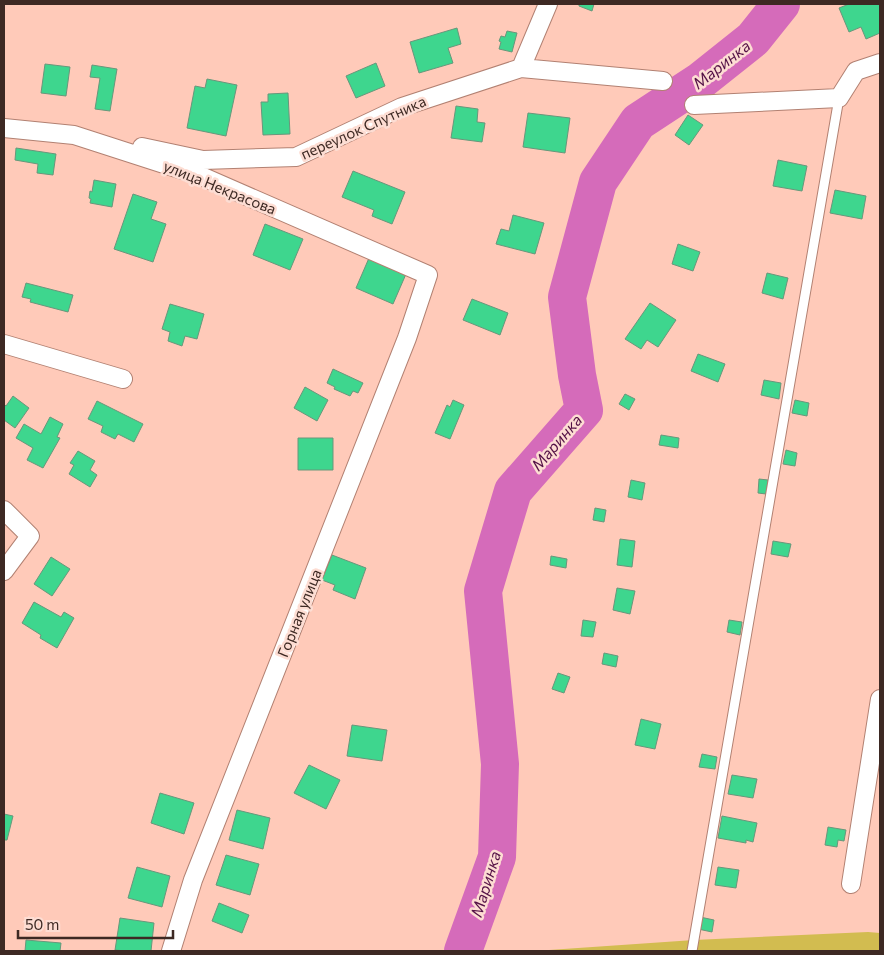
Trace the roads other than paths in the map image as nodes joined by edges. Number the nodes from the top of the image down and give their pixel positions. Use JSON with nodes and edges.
{"nodes":[{"id":1,"x":548,"y":4,"type":"edge"},
{"id":2,"x":880,"y":64,"type":"edge"},
{"id":3,"x":521,"y":68,"type":"junction"},
{"id":4,"x":663,"y":81,"type":"dead end"},
{"id":5,"x":839,"y":98,"type":"junction"},
{"id":6,"x":694,"y":105,"type":"dead end"},
{"id":7,"x":4,"y":128,"type":"edge"},
{"id":8,"x":74,"y":135,"type":"junction"},
{"id":9,"x":428,"y":275,"type":"joint"},
{"id":10,"x":4,"y":344,"type":"edge"},
{"id":11,"x":123,"y":379,"type":"dead end"},
{"id":12,"x":4,"y":510,"type":"edge"},
{"id":13,"x":4,"y":570,"type":"edge"},
{"id":14,"x":880,"y":699,"type":"edge"},
{"id":15,"x":851,"y":884,"type":"dead end"},
{"id":16,"x":171,"y":951,"type":"edge"},
{"id":17,"x":692,"y":951,"type":"edge"}],
"edges":[{"from":1,"to":3,"type":"street"},
{"from":2,"to":5,"type":"street"},
{"from":3,"to":4,"type":"street"},
{"from":3,"to":8,"type":"street","name":"переулок Спутника"},
{"from":5,"to":6,"type":"street"},
{"from":5,"to":17,"type":"lane"},
{"from":7,"to":8,"type":"street","name":"улица Некрасова"},
{"from":8,"to":9,"type":"street","name":"улица Некрасова"},
{"from":9,"to":16,"type":"street","name":"Горная улица"},
{"from":10,"to":11,"type":"street"},
{"from":12,"to":13,"type":"street"},
{"from":14,"to":15,"type":"street"}]}
